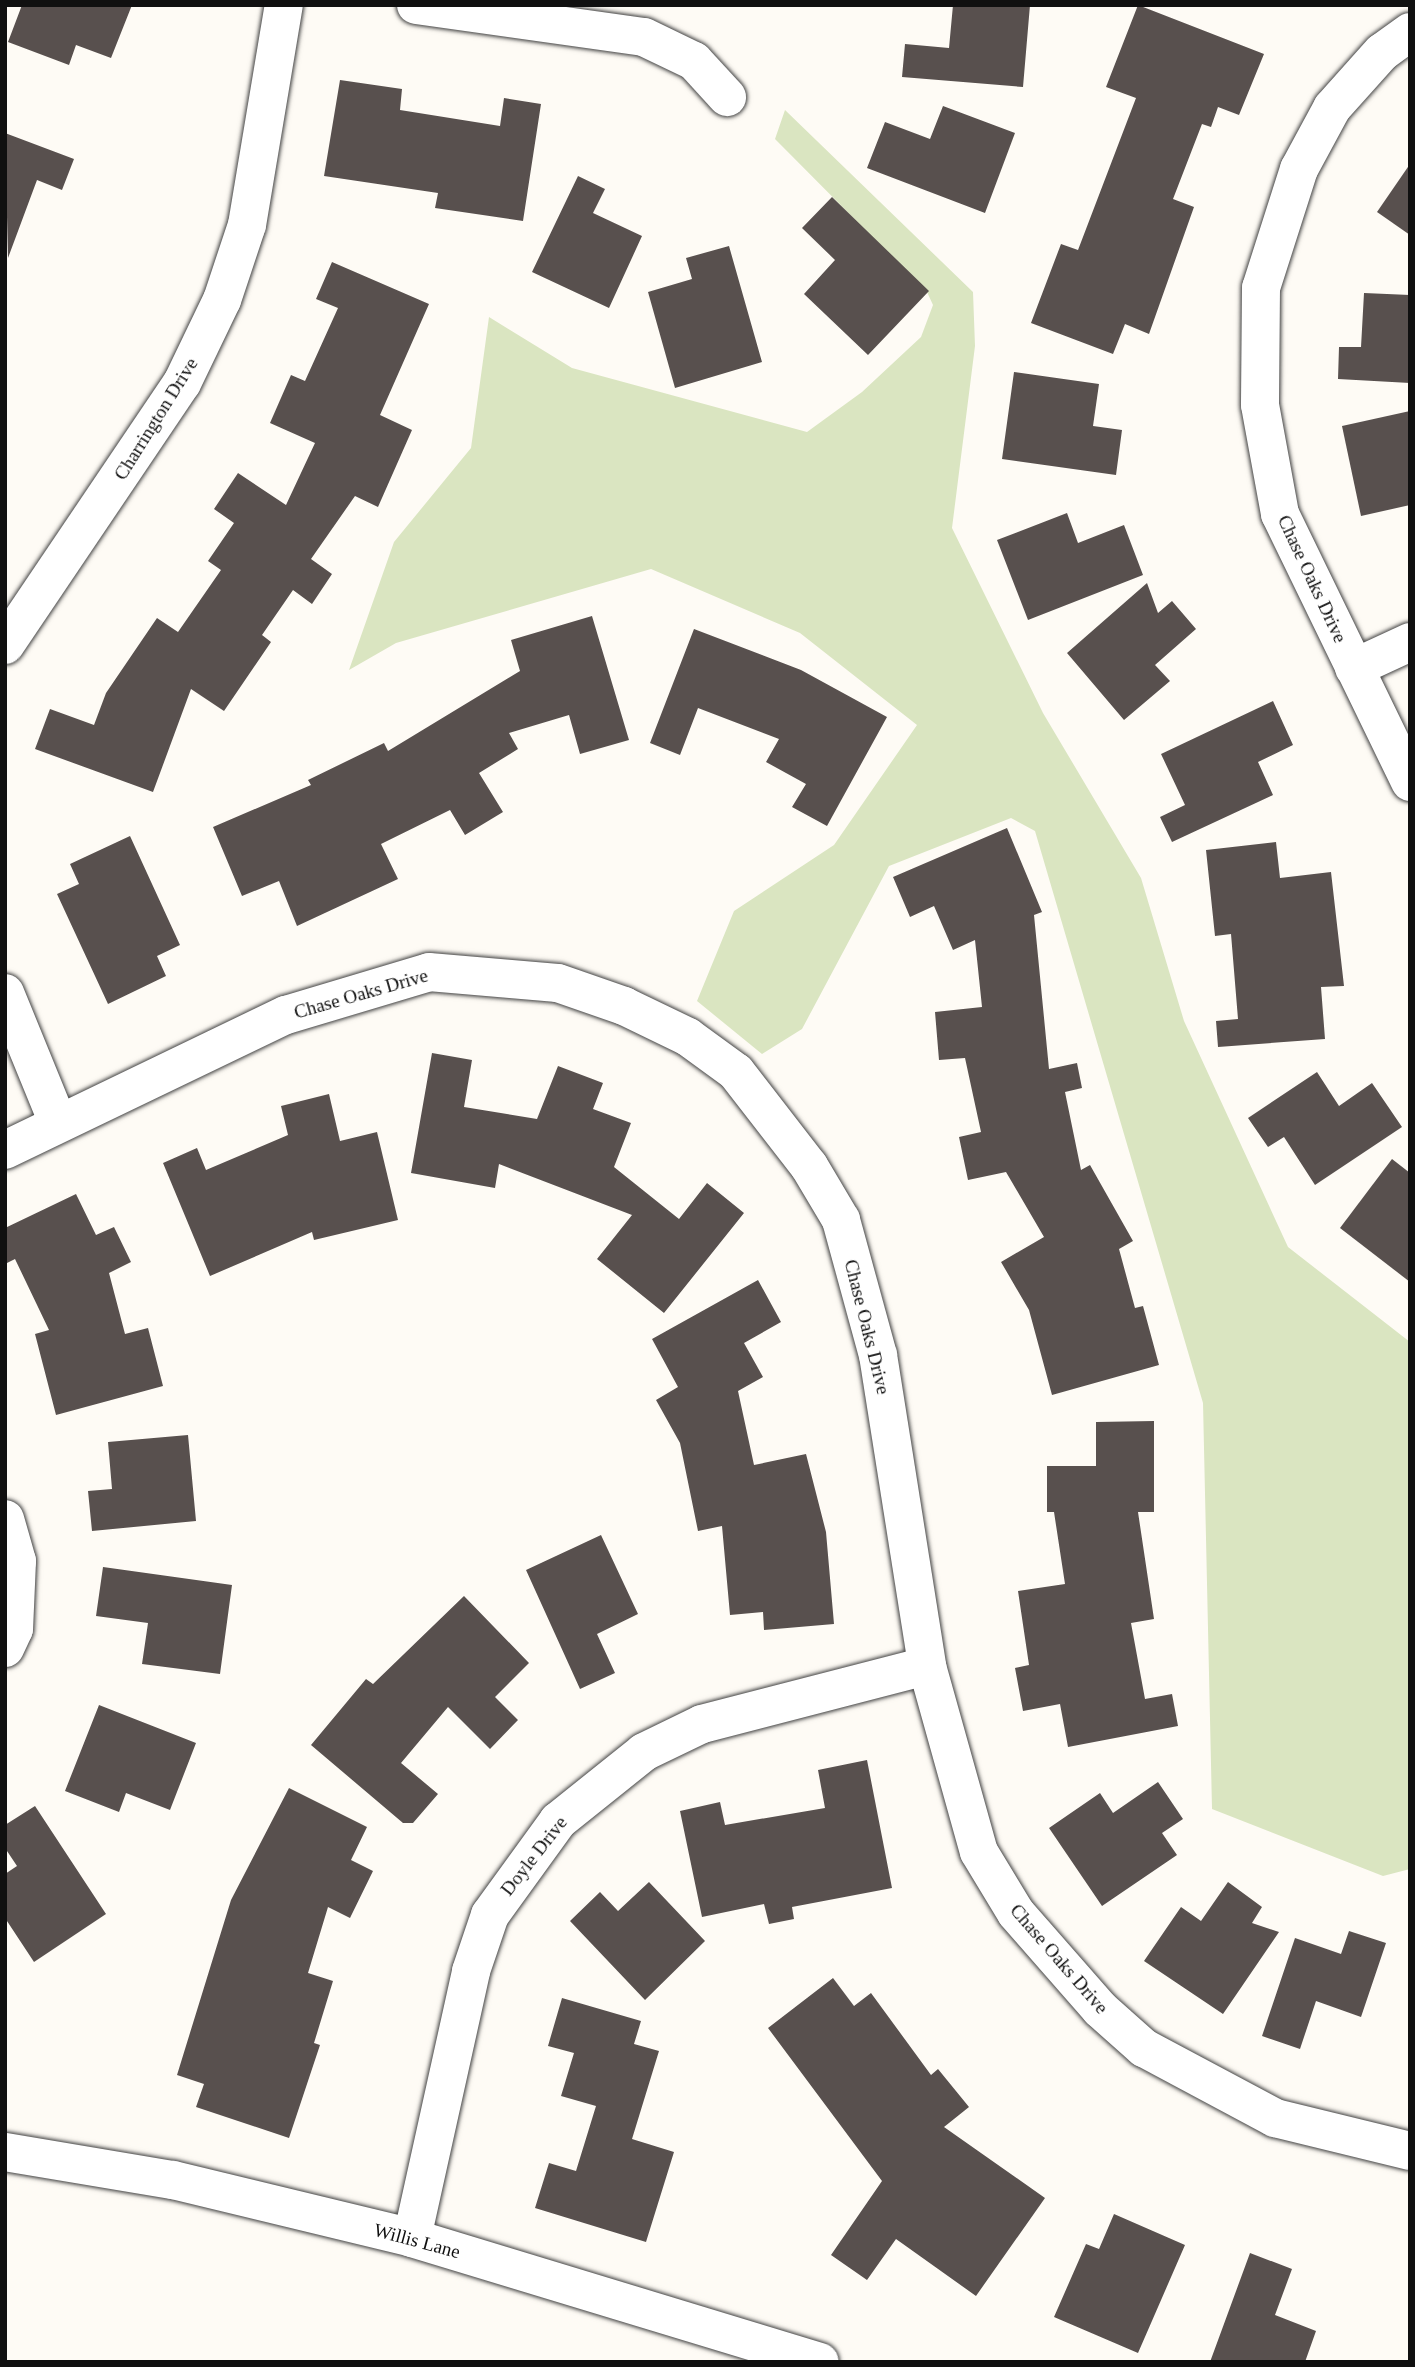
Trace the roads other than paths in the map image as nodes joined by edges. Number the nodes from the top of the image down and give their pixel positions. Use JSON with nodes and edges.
{"nodes":[{"id":1,"x":284,"y":5,"type":"edge"},
{"id":2,"x":416,"y":5,"type":"edge"},
{"id":3,"x":1410,"y":32,"type":"edge"},
{"id":4,"x":727,"y":97,"type":"dead end"},
{"id":5,"x":1410,"y":642,"type":"edge"},
{"id":6,"x":5,"y":645,"type":"edge"},
{"id":7,"x":1354,"y":668,"type":"junction"},
{"id":8,"x":1410,"y":782,"type":"edge"},
{"id":9,"x":5,"y":993,"type":"edge"},
{"id":10,"x":58,"y":1123,"type":"junction"},
{"id":11,"x":5,"y":1150,"type":"edge"},
{"id":12,"x":5,"y":1519,"type":"edge"},
{"id":13,"x":5,"y":1648,"type":"edge"},
{"id":14,"x":927,"y":1666,"type":"junction"},
{"id":15,"x":1410,"y":2151,"type":"edge"},
{"id":16,"x":5,"y":2152,"type":"edge"},
{"id":17,"x":412,"y":2238,"type":"junction"},
{"id":18,"x":820,"y":2362,"type":"edge"}],
"edges":[{"from":1,"to":6,"type":"street","name":"Charrington Drive"},
{"from":2,"to":4,"type":"street"},
{"from":3,"to":7,"type":"street","name":"Chase Oaks Drive"},
{"from":5,"to":7,"type":"street"},
{"from":7,"to":8,"type":"street","name":"Chase Oaks Drive"},
{"from":9,"to":10,"type":"street"},
{"from":10,"to":11,"type":"street","name":"Chase Oaks Drive"},
{"from":10,"to":14,"type":"street","name":"Chase Oaks Drive"},
{"from":12,"to":13,"type":"street"},
{"from":14,"to":15,"type":"street","name":"Chase Oaks Drive"},
{"from":14,"to":17,"type":"street","name":"Doyle Drive"},
{"from":16,"to":17,"type":"street","name":"Willis Lane"},
{"from":17,"to":18,"type":"street","name":"Willis Lane"}]}
